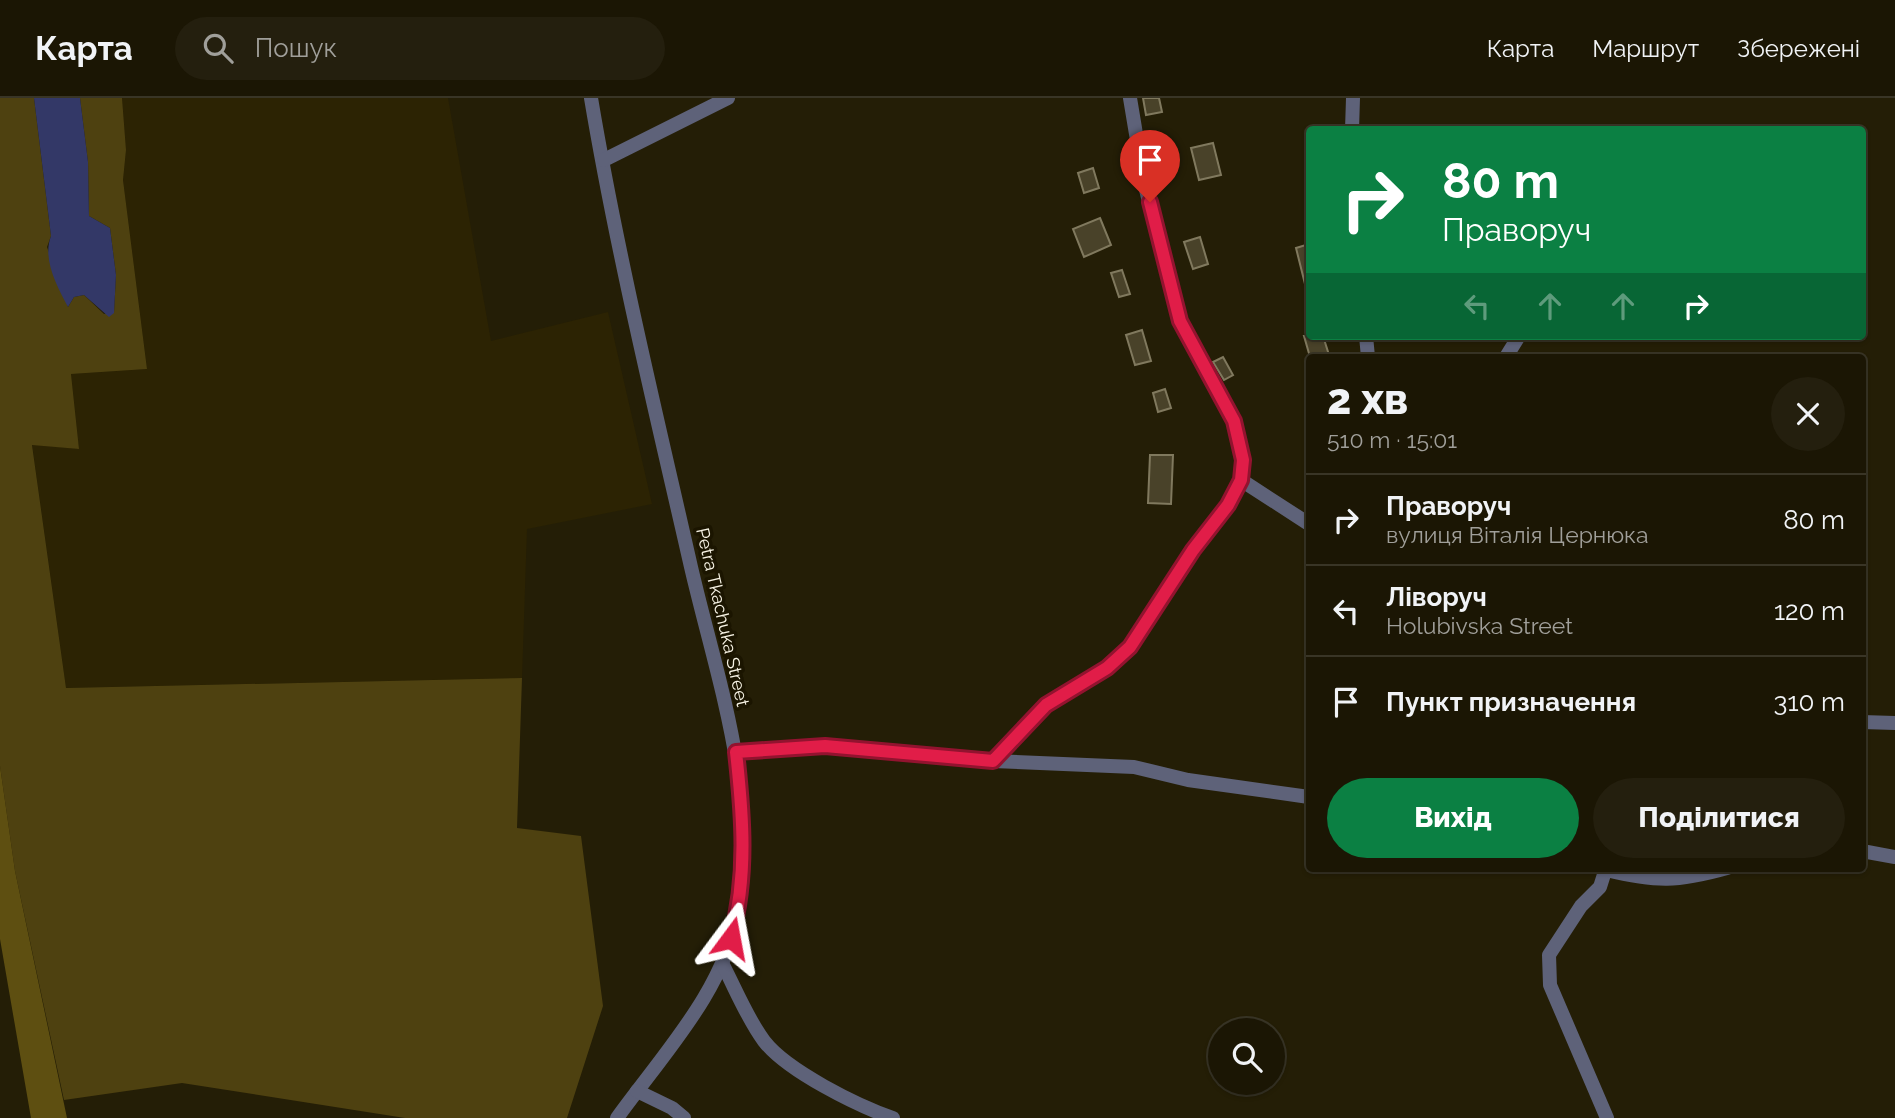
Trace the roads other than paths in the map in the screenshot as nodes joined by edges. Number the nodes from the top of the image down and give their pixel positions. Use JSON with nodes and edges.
{"nodes":[{"id":1,"x":592,"y":98,"type":"edge"},
{"id":2,"x":728,"y":98,"type":"edge"},
{"id":3,"x":1130,"y":98,"type":"edge"},
{"id":4,"x":1353,"y":98,"type":"edge"},
{"id":5,"x":1352,"y":126,"type":"edge"},
{"id":6,"x":604,"y":160,"type":"junction"},
{"id":7,"x":1241,"y":480,"type":"junction"},
{"id":8,"x":1306,"y":522,"type":"edge"},
{"id":9,"x":1866,"y":722,"type":"edge"},
{"id":10,"x":1895,"y":723,"type":"edge"},
{"id":11,"x":736,"y":752,"type":"junction"},
{"id":12,"x":993,"y":761,"type":"junction"},
{"id":13,"x":1306,"y":797,"type":"edge"},
{"id":14,"x":1866,"y":852,"type":"edge"},
{"id":15,"x":1895,"y":857,"type":"edge"},
{"id":16,"x":1605,"y":872,"type":"edge"},
{"id":17,"x":1617,"y":872,"type":"edge"},
{"id":18,"x":1712,"y":872,"type":"edge"},
{"id":19,"x":723,"y":965,"type":"junction"},
{"id":20,"x":637,"y":1091,"type":"junction"},
{"id":21,"x":1605,"y":1117,"type":"edge"},
{"id":22,"x":617,"y":1118,"type":"edge"},
{"id":23,"x":684,"y":1118,"type":"edge"},
{"id":24,"x":893,"y":1118,"type":"edge"}],
"edges":[{"from":1,"to":6,"type":"street","name":"Petra Tkachuka Street"},
{"from":2,"to":6,"type":"street"},
{"from":3,"to":7,"type":"street"},
{"from":4,"to":5,"type":"street"},
{"from":6,"to":11,"type":"street","name":"Petra Tkachuka Street"},
{"from":7,"to":8,"type":"street"},
{"from":7,"to":12,"type":"street"},
{"from":9,"to":10,"type":"street"},
{"from":11,"to":12,"type":"street"},
{"from":11,"to":19,"type":"street","name":"Petra Tkachuka Street"},
{"from":12,"to":13,"type":"street"},
{"from":14,"to":15,"type":"street"},
{"from":16,"to":21,"type":"street"},
{"from":17,"to":18,"type":"street"},
{"from":19,"to":20,"type":"street","name":"Petra Tkachuka Street"},
{"from":19,"to":24,"type":"street"},
{"from":20,"to":22,"type":"street","name":"Petra Tkachuka Street"},
{"from":20,"to":23,"type":"street"}]}
